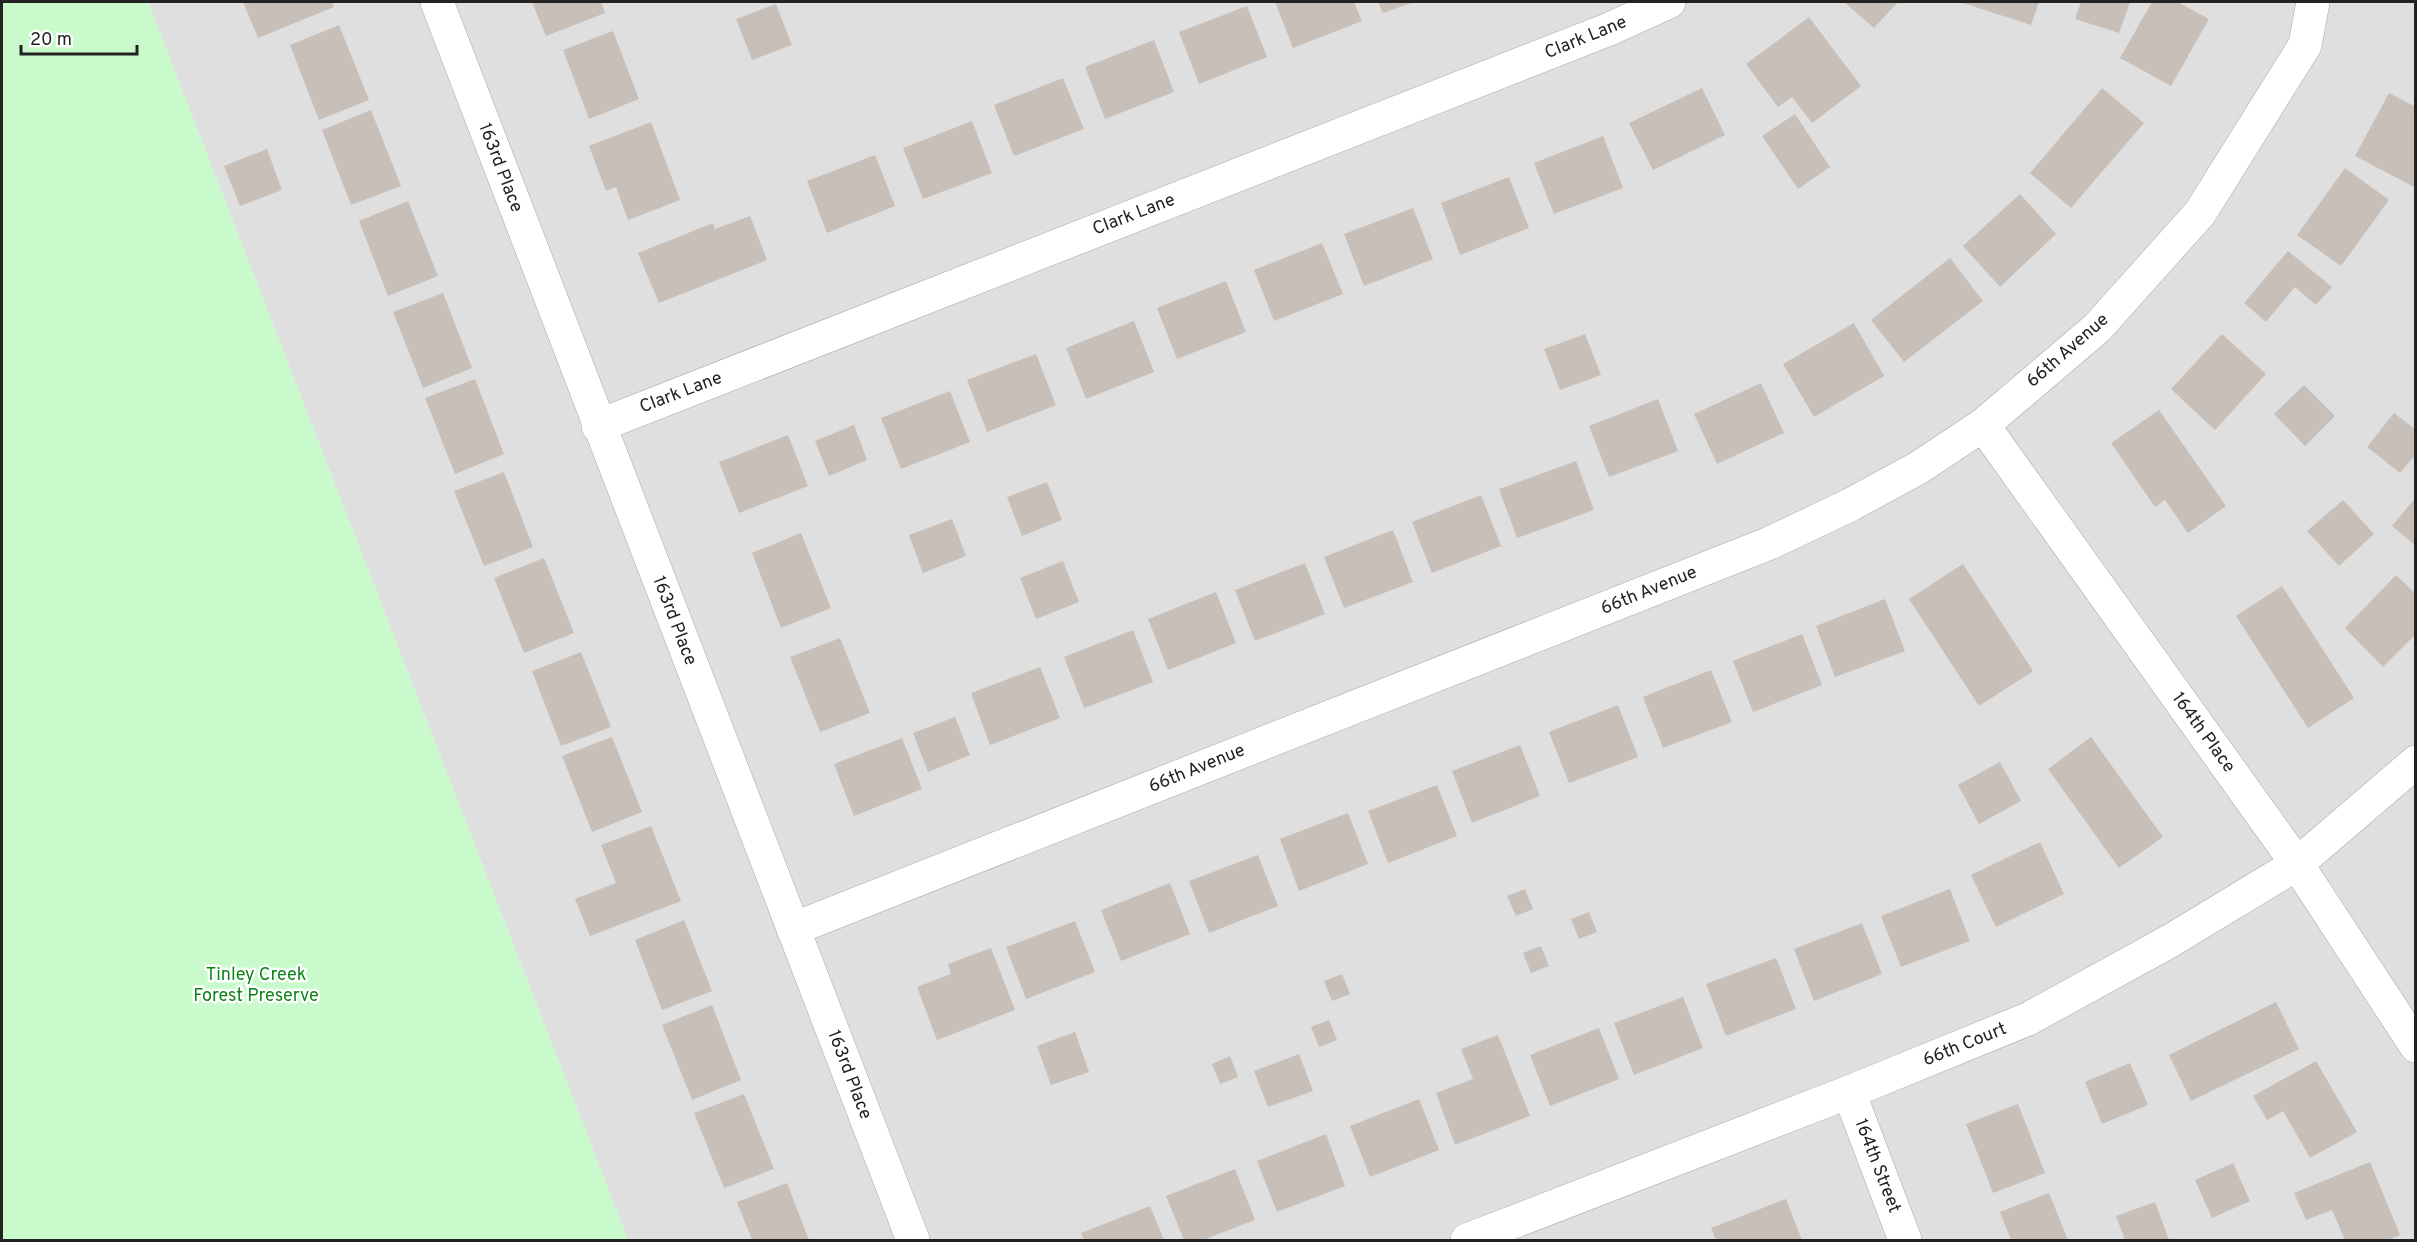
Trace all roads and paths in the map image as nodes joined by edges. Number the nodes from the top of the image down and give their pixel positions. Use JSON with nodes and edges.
{"nodes":[{"id":1,"x":437,"y":2,"type":"edge"},
{"id":2,"x":1669,"y":2,"type":"edge"},
{"id":3,"x":2313,"y":2,"type":"edge"},
{"id":4,"x":1983,"y":425,"type":"junction"},
{"id":5,"x":598,"y":426,"type":"junction"},
{"id":6,"x":2415,"y":762,"type":"edge"},
{"id":7,"x":2297,"y":864,"type":"junction"},
{"id":8,"x":793,"y":929,"type":"junction"},
{"id":9,"x":2415,"y":1046,"type":"edge"},
{"id":10,"x":1849,"y":1092,"type":"junction"},
{"id":11,"x":913,"y":1240,"type":"edge"},
{"id":12,"x":1467,"y":1240,"type":"edge"},
{"id":13,"x":1905,"y":1240,"type":"edge"}],
"edges":[{"from":1,"to":5,"type":"street","name":"163rd Place"},
{"from":2,"to":5,"type":"street","name":"Clark Lane"},
{"from":3,"to":4,"type":"street","name":"66th Avenue"},
{"from":4,"to":7,"type":"street","name":"164th Place"},
{"from":4,"to":8,"type":"street","name":"66th Avenue"},
{"from":5,"to":8,"type":"street","name":"163rd Place"},
{"from":6,"to":7,"type":"street","name":"66th Court"},
{"from":7,"to":9,"type":"street","name":"164th Place"},
{"from":7,"to":10,"type":"street","name":"66th Court"},
{"from":8,"to":11,"type":"street","name":"163rd Place"},
{"from":10,"to":12,"type":"street","name":"66th Court"},
{"from":10,"to":13,"type":"street","name":"164th Street"}]}
